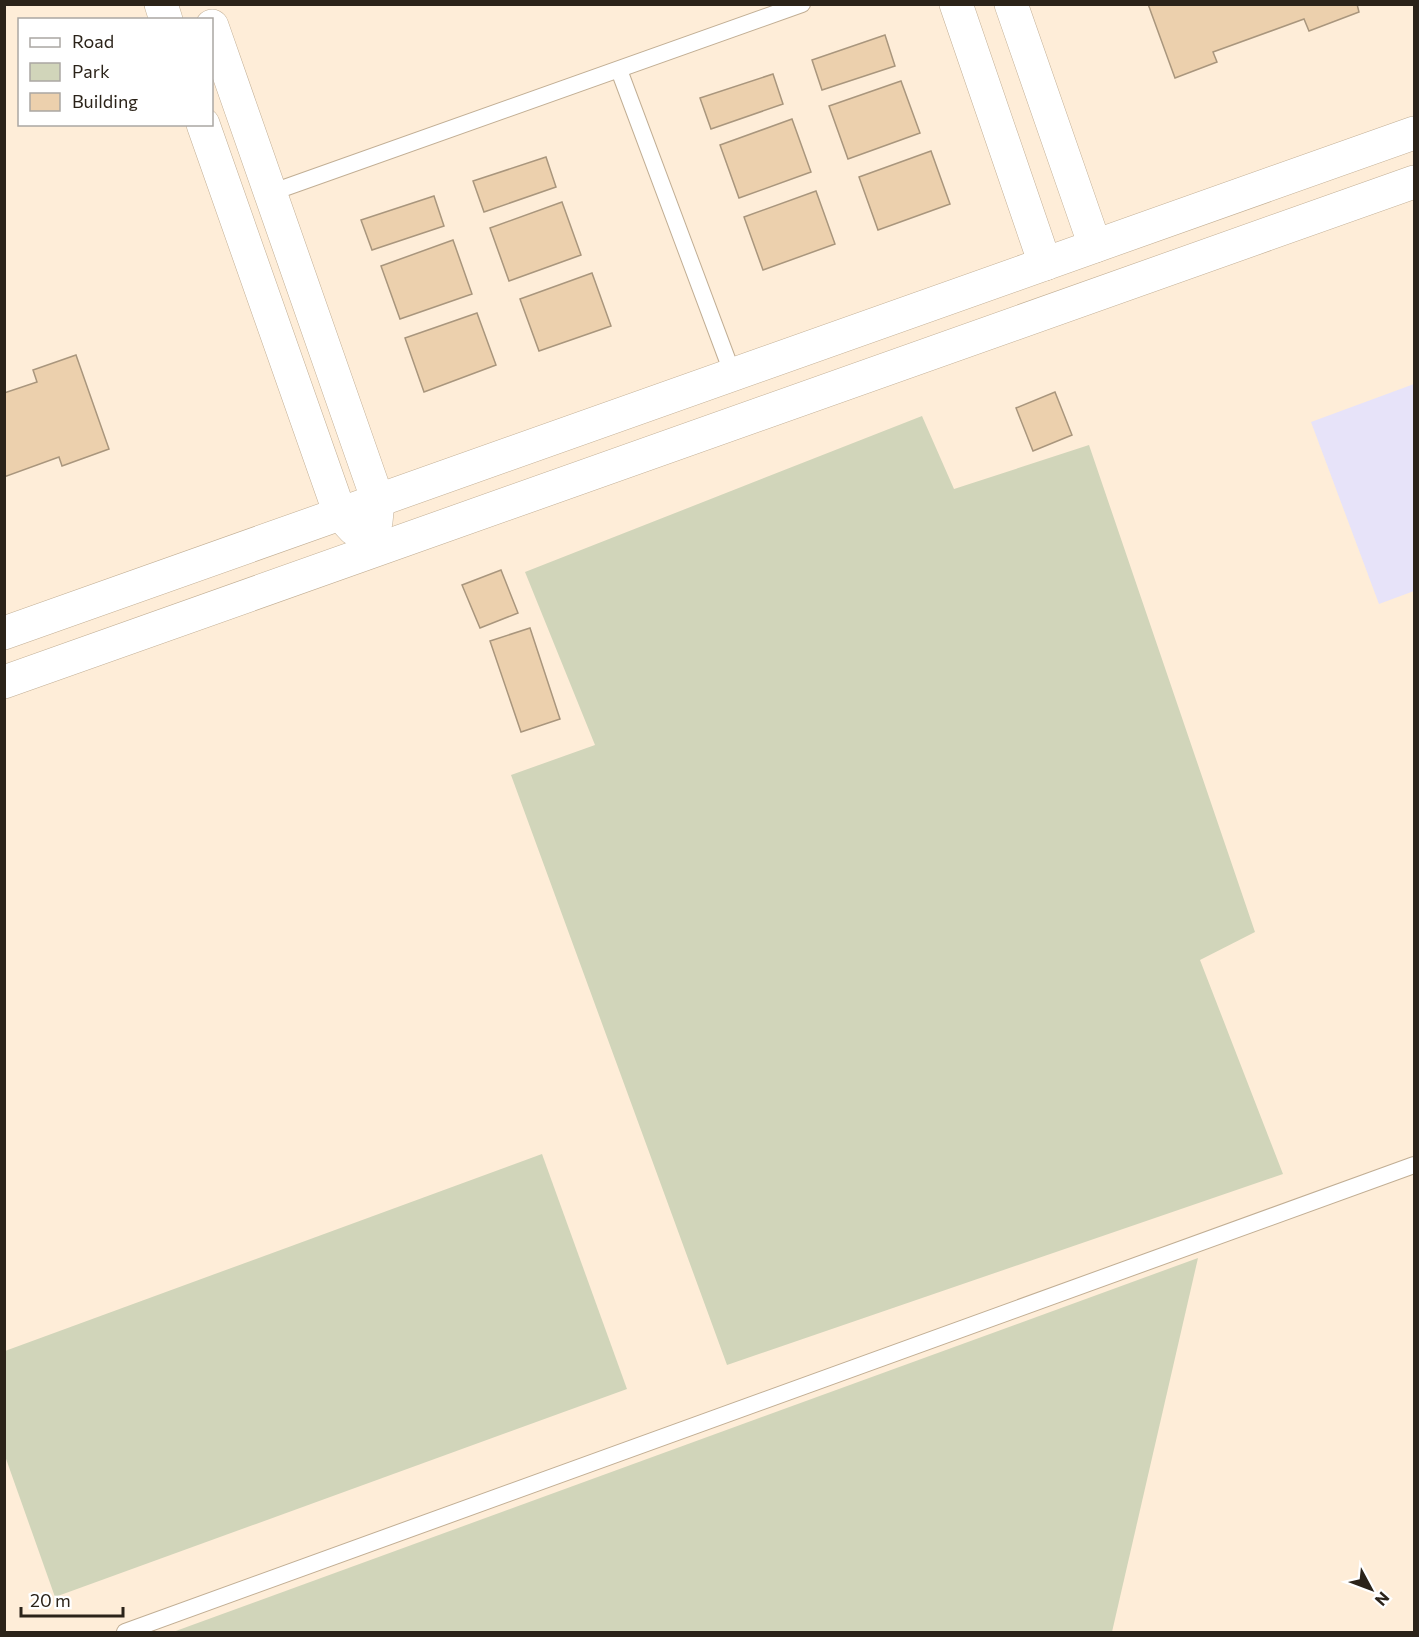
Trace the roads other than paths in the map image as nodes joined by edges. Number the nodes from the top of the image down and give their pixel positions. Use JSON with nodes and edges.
{"nodes":[{"id":1,"x":802,"y":4,"type":"edge"},
{"id":2,"x":957,"y":4,"type":"edge"},
{"id":3,"x":1011,"y":4,"type":"edge"},
{"id":4,"x":213,"y":29,"type":"edge"},
{"id":5,"x":619,"y":70,"type":"junction"},
{"id":6,"x":204,"y":126,"type":"edge"},
{"id":7,"x":1414,"y":133,"type":"edge"},
{"id":8,"x":1414,"y":182,"type":"edge"},
{"id":9,"x":270,"y":193,"type":"junction"},
{"id":10,"x":1095,"y":246,"type":"junction"},
{"id":11,"x":1045,"y":264,"type":"junction"},
{"id":12,"x":733,"y":375,"type":"junction"},
{"id":13,"x":378,"y":501,"type":"junction"},
{"id":14,"x":340,"y":514,"type":"junction"},
{"id":15,"x":374,"y":550,"type":"junction"},
{"id":16,"x":4,"y":633,"type":"edge"},
{"id":17,"x":4,"y":682,"type":"edge"},
{"id":18,"x":1414,"y":1165,"type":"edge"},
{"id":19,"x":124,"y":1632,"type":"edge"}],
"edges":[{"from":1,"to":5,"type":"lane"},
{"from":2,"to":11,"type":"street"},
{"from":3,"to":10,"type":"street"},
{"from":4,"to":9,"type":"street"},
{"from":5,"to":9,"type":"lane"},
{"from":5,"to":12,"type":"lane"},
{"from":6,"to":14,"type":"street"},
{"from":7,"to":10,"type":"street"},
{"from":8,"to":15,"type":"street"},
{"from":9,"to":13,"type":"street"},
{"from":10,"to":11,"type":"street"},
{"from":11,"to":12,"type":"street"},
{"from":12,"to":13,"type":"street"},
{"from":13,"to":14,"type":"street"},
{"from":13,"to":15,"type":"street"},
{"from":14,"to":15,"type":"street"},
{"from":14,"to":16,"type":"street"},
{"from":15,"to":17,"type":"street"},
{"from":18,"to":19,"type":"lane"}]}
